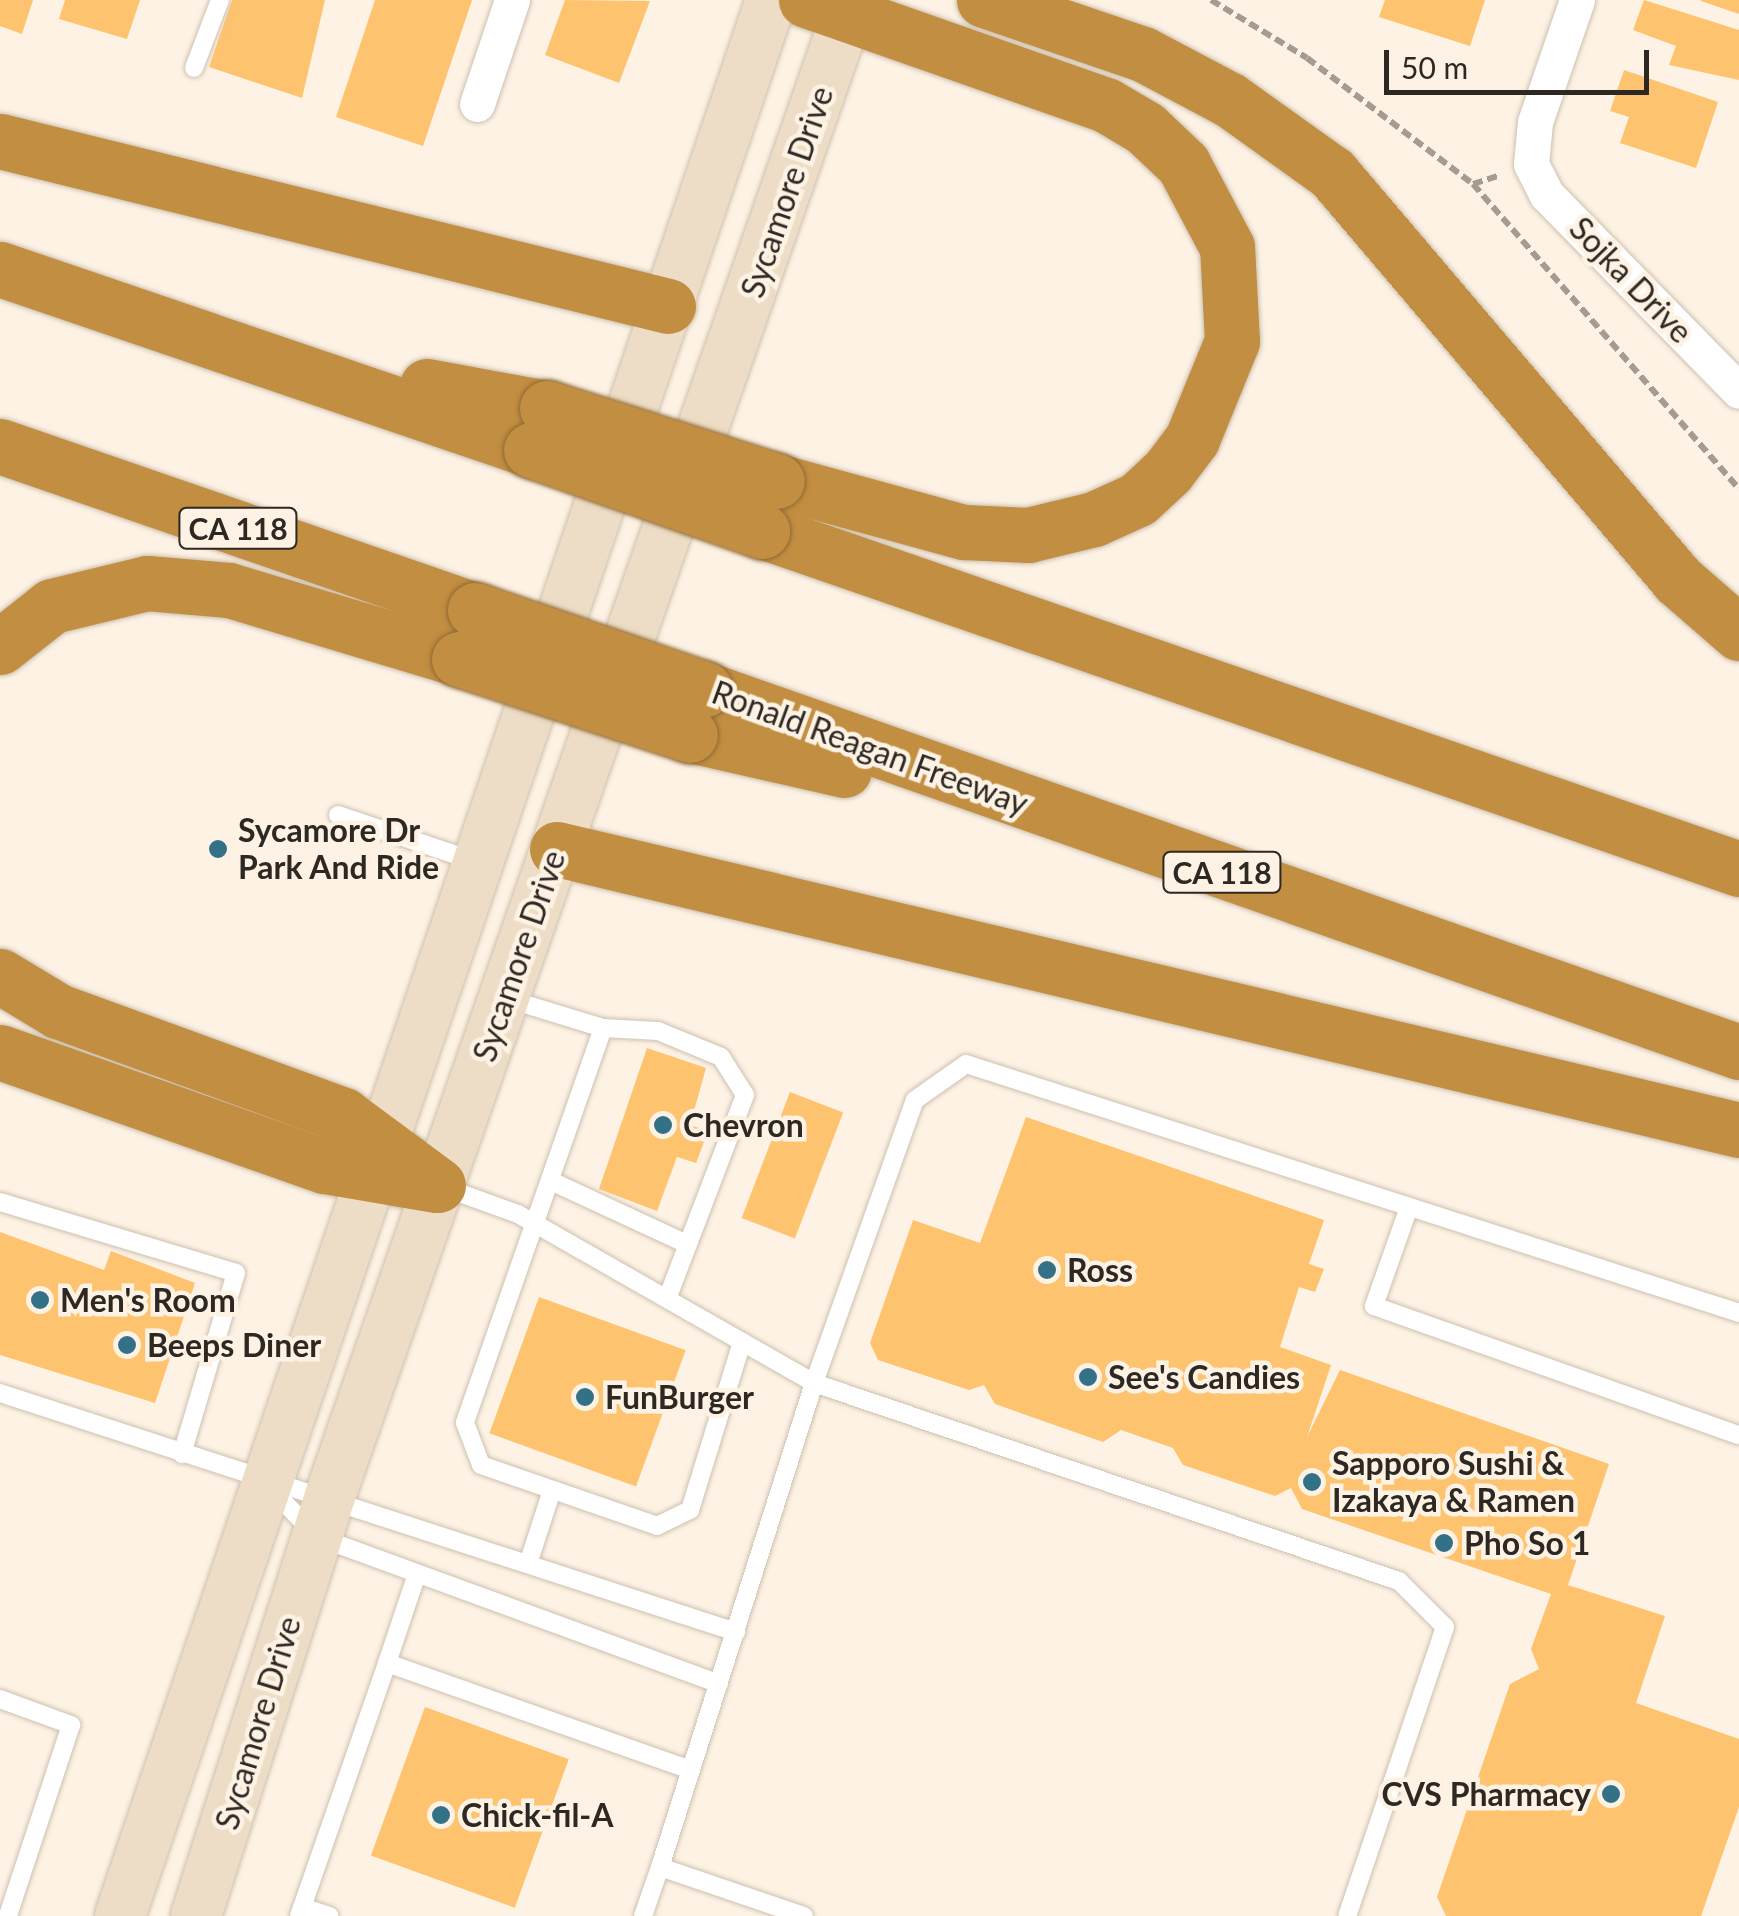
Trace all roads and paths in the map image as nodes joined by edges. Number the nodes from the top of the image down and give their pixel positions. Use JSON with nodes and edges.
{"nodes":[{"id":1,"x":220,"y":0,"type":"edge"},
{"id":2,"x":512,"y":0,"type":"edge"},
{"id":3,"x":772,"y":0,"type":"edge"},
{"id":4,"x":984,"y":0,"type":"edge"},
{"id":5,"x":1211,"y":0,"type":"edge"},
{"id":6,"x":1577,"y":0,"type":"edge"},
{"id":7,"x":836,"y":5,"type":"edge"},
{"id":8,"x":194,"y":68,"type":"dead end"},
{"id":9,"x":477,"y":104,"type":"dead end"},
{"id":10,"x":0,"y":141,"type":"edge"},
{"id":11,"x":0,"y":268,"type":"edge"},
{"id":12,"x":668,"y":306,"type":"junction"},
{"id":13,"x":1739,"y":391,"type":"edge"},
{"id":14,"x":0,"y":446,"type":"edge"},
{"id":15,"x":1739,"y":489,"type":"edge"},
{"id":16,"x":769,"y":506,"type":"junction"},
{"id":17,"x":467,"y":634,"type":"junction"},
{"id":18,"x":1739,"y":634,"type":"edge"},
{"id":19,"x":0,"y":647,"type":"edge"},
{"id":20,"x":338,"y":815,"type":"dead end"},
{"id":21,"x":557,"y":849,"type":"junction"},
{"id":22,"x":478,"y":862,"type":"junction"},
{"id":23,"x":1739,"y":869,"type":"edge"},
{"id":24,"x":0,"y":976,"type":"edge"},
{"id":25,"x":504,"y":998,"type":"junction"},
{"id":26,"x":603,"y":1028,"type":"junction"},
{"id":27,"x":0,"y":1052,"type":"edge"},
{"id":28,"x":1739,"y":1052,"type":"edge"},
{"id":29,"x":1739,"y":1130,"type":"edge"},
{"id":30,"x":378,"y":1157,"type":"junction"},
{"id":31,"x":552,"y":1181,"type":"junction"},
{"id":32,"x":438,"y":1185,"type":"junction"},
{"id":33,"x":0,"y":1202,"type":"edge"},
{"id":34,"x":1409,"y":1207,"type":"junction"},
{"id":35,"x":536,"y":1224,"type":"junction"},
{"id":36,"x":687,"y":1244,"type":"junction"},
{"id":37,"x":667,"y":1299,"type":"junction"},
{"id":38,"x":1739,"y":1313,"type":"edge"},
{"id":39,"x":742,"y":1342,"type":"junction"},
{"id":40,"x":814,"y":1383,"type":"junction"},
{"id":41,"x":0,"y":1393,"type":"edge"},
{"id":42,"x":1739,"y":1436,"type":"edge"},
{"id":43,"x":182,"y":1454,"type":"junction"},
{"id":44,"x":266,"y":1484,"type":"junction"},
{"id":45,"x":552,"y":1490,"type":"junction"},
{"id":46,"x":324,"y":1516,"type":"junction"},
{"id":47,"x":528,"y":1564,"type":"junction"},
{"id":48,"x":417,"y":1574,"type":"junction"},
{"id":49,"x":736,"y":1632,"type":"junction"},
{"id":50,"x":387,"y":1663,"type":"junction"},
{"id":51,"x":719,"y":1684,"type":"junction"},
{"id":52,"x":0,"y":1700,"type":"edge"},
{"id":53,"x":691,"y":1770,"type":"junction"},
{"id":54,"x":660,"y":1867,"type":"junction"},
{"id":55,"x":301,"y":1911,"type":"edge"},
{"id":56,"x":8,"y":1916,"type":"edge"},
{"id":57,"x":120,"y":1916,"type":"edge"},
{"id":58,"x":196,"y":1916,"type":"edge"},
{"id":59,"x":330,"y":1916,"type":"edge"},
{"id":60,"x":643,"y":1916,"type":"edge"},
{"id":61,"x":804,"y":1916,"type":"edge"},
{"id":62,"x":1347,"y":1916,"type":"edge"}],
"edges":[{"from":1,"to":8,"type":"lane"},
{"from":2,"to":9,"type":"street"},
{"from":3,"to":12,"type":"main road","name":"Sycamore Drive"},
{"from":4,"to":18,"type":"highway"},
{"from":5,"to":15,"type":"path"},
{"from":6,"to":13,"type":"street","name":"Sojka Drive"},
{"from":7,"to":16,"type":"highway"},
{"from":7,"to":21,"type":"main road","name":"Sycamore Drive"},
{"from":10,"to":12,"type":"highway"},
{"from":11,"to":16,"type":"highway","bridge":true},
{"from":12,"to":22,"type":"main road","name":"Sycamore Drive"},
{"from":14,"to":17,"type":"highway","number":"CA 118"},
{"from":16,"to":23,"type":"highway"},
{"from":17,"to":19,"type":"highway"},
{"from":17,"to":28,"type":"highway","number":"CA 118","bridge":true},
{"from":20,"to":22,"type":"lane"},
{"from":21,"to":25,"type":"main road","name":"Sycamore Drive"},
{"from":21,"to":29,"type":"highway"},
{"from":22,"to":30,"type":"main road","name":"Sycamore Drive"},
{"from":24,"to":30,"type":"highway"},
{"from":25,"to":26,"type":"lane"},
{"from":25,"to":32,"type":"main road","name":"Sycamore Drive"},
{"from":26,"to":31,"type":"lane"},
{"from":26,"to":36,"type":"lane"},
{"from":27,"to":30,"type":"highway"},
{"from":30,"to":32,"type":"highway"},
{"from":30,"to":44,"type":"main road","name":"Sycamore Drive"},
{"from":31,"to":35,"type":"lane"},
{"from":31,"to":36,"type":"lane"},
{"from":32,"to":35,"type":"lane"},
{"from":32,"to":46,"type":"main road","name":"Sycamore Drive"},
{"from":33,"to":43,"type":"lane"},
{"from":34,"to":38,"type":"lane"},
{"from":34,"to":40,"type":"lane"},
{"from":34,"to":42,"type":"lane"},
{"from":35,"to":37,"type":"lane"},
{"from":35,"to":45,"type":"lane"},
{"from":36,"to":37,"type":"lane"},
{"from":37,"to":39,"type":"lane"},
{"from":39,"to":40,"type":"lane"},
{"from":39,"to":45,"type":"lane"},
{"from":40,"to":49,"type":"lane"},
{"from":40,"to":62,"type":"lane"},
{"from":41,"to":43,"type":"lane"},
{"from":43,"to":44,"type":"lane"},
{"from":44,"to":46,"type":"lane"},
{"from":44,"to":46,"type":"lane"},
{"from":44,"to":57,"type":"main road","name":"Sycamore Drive"},
{"from":45,"to":47,"type":"lane"},
{"from":46,"to":47,"type":"lane"},
{"from":46,"to":48,"type":"lane"},
{"from":46,"to":58,"type":"main road","name":"Sycamore Drive"},
{"from":47,"to":49,"type":"lane"},
{"from":48,"to":50,"type":"lane"},
{"from":48,"to":51,"type":"lane"},
{"from":49,"to":51,"type":"lane"},
{"from":50,"to":53,"type":"lane"},
{"from":50,"to":55,"type":"lane"},
{"from":51,"to":53,"type":"lane"},
{"from":52,"to":56,"type":"lane"},
{"from":53,"to":54,"type":"lane"},
{"from":54,"to":60,"type":"lane"},
{"from":54,"to":61,"type":"lane"},
{"from":55,"to":59,"type":"lane"}]}
